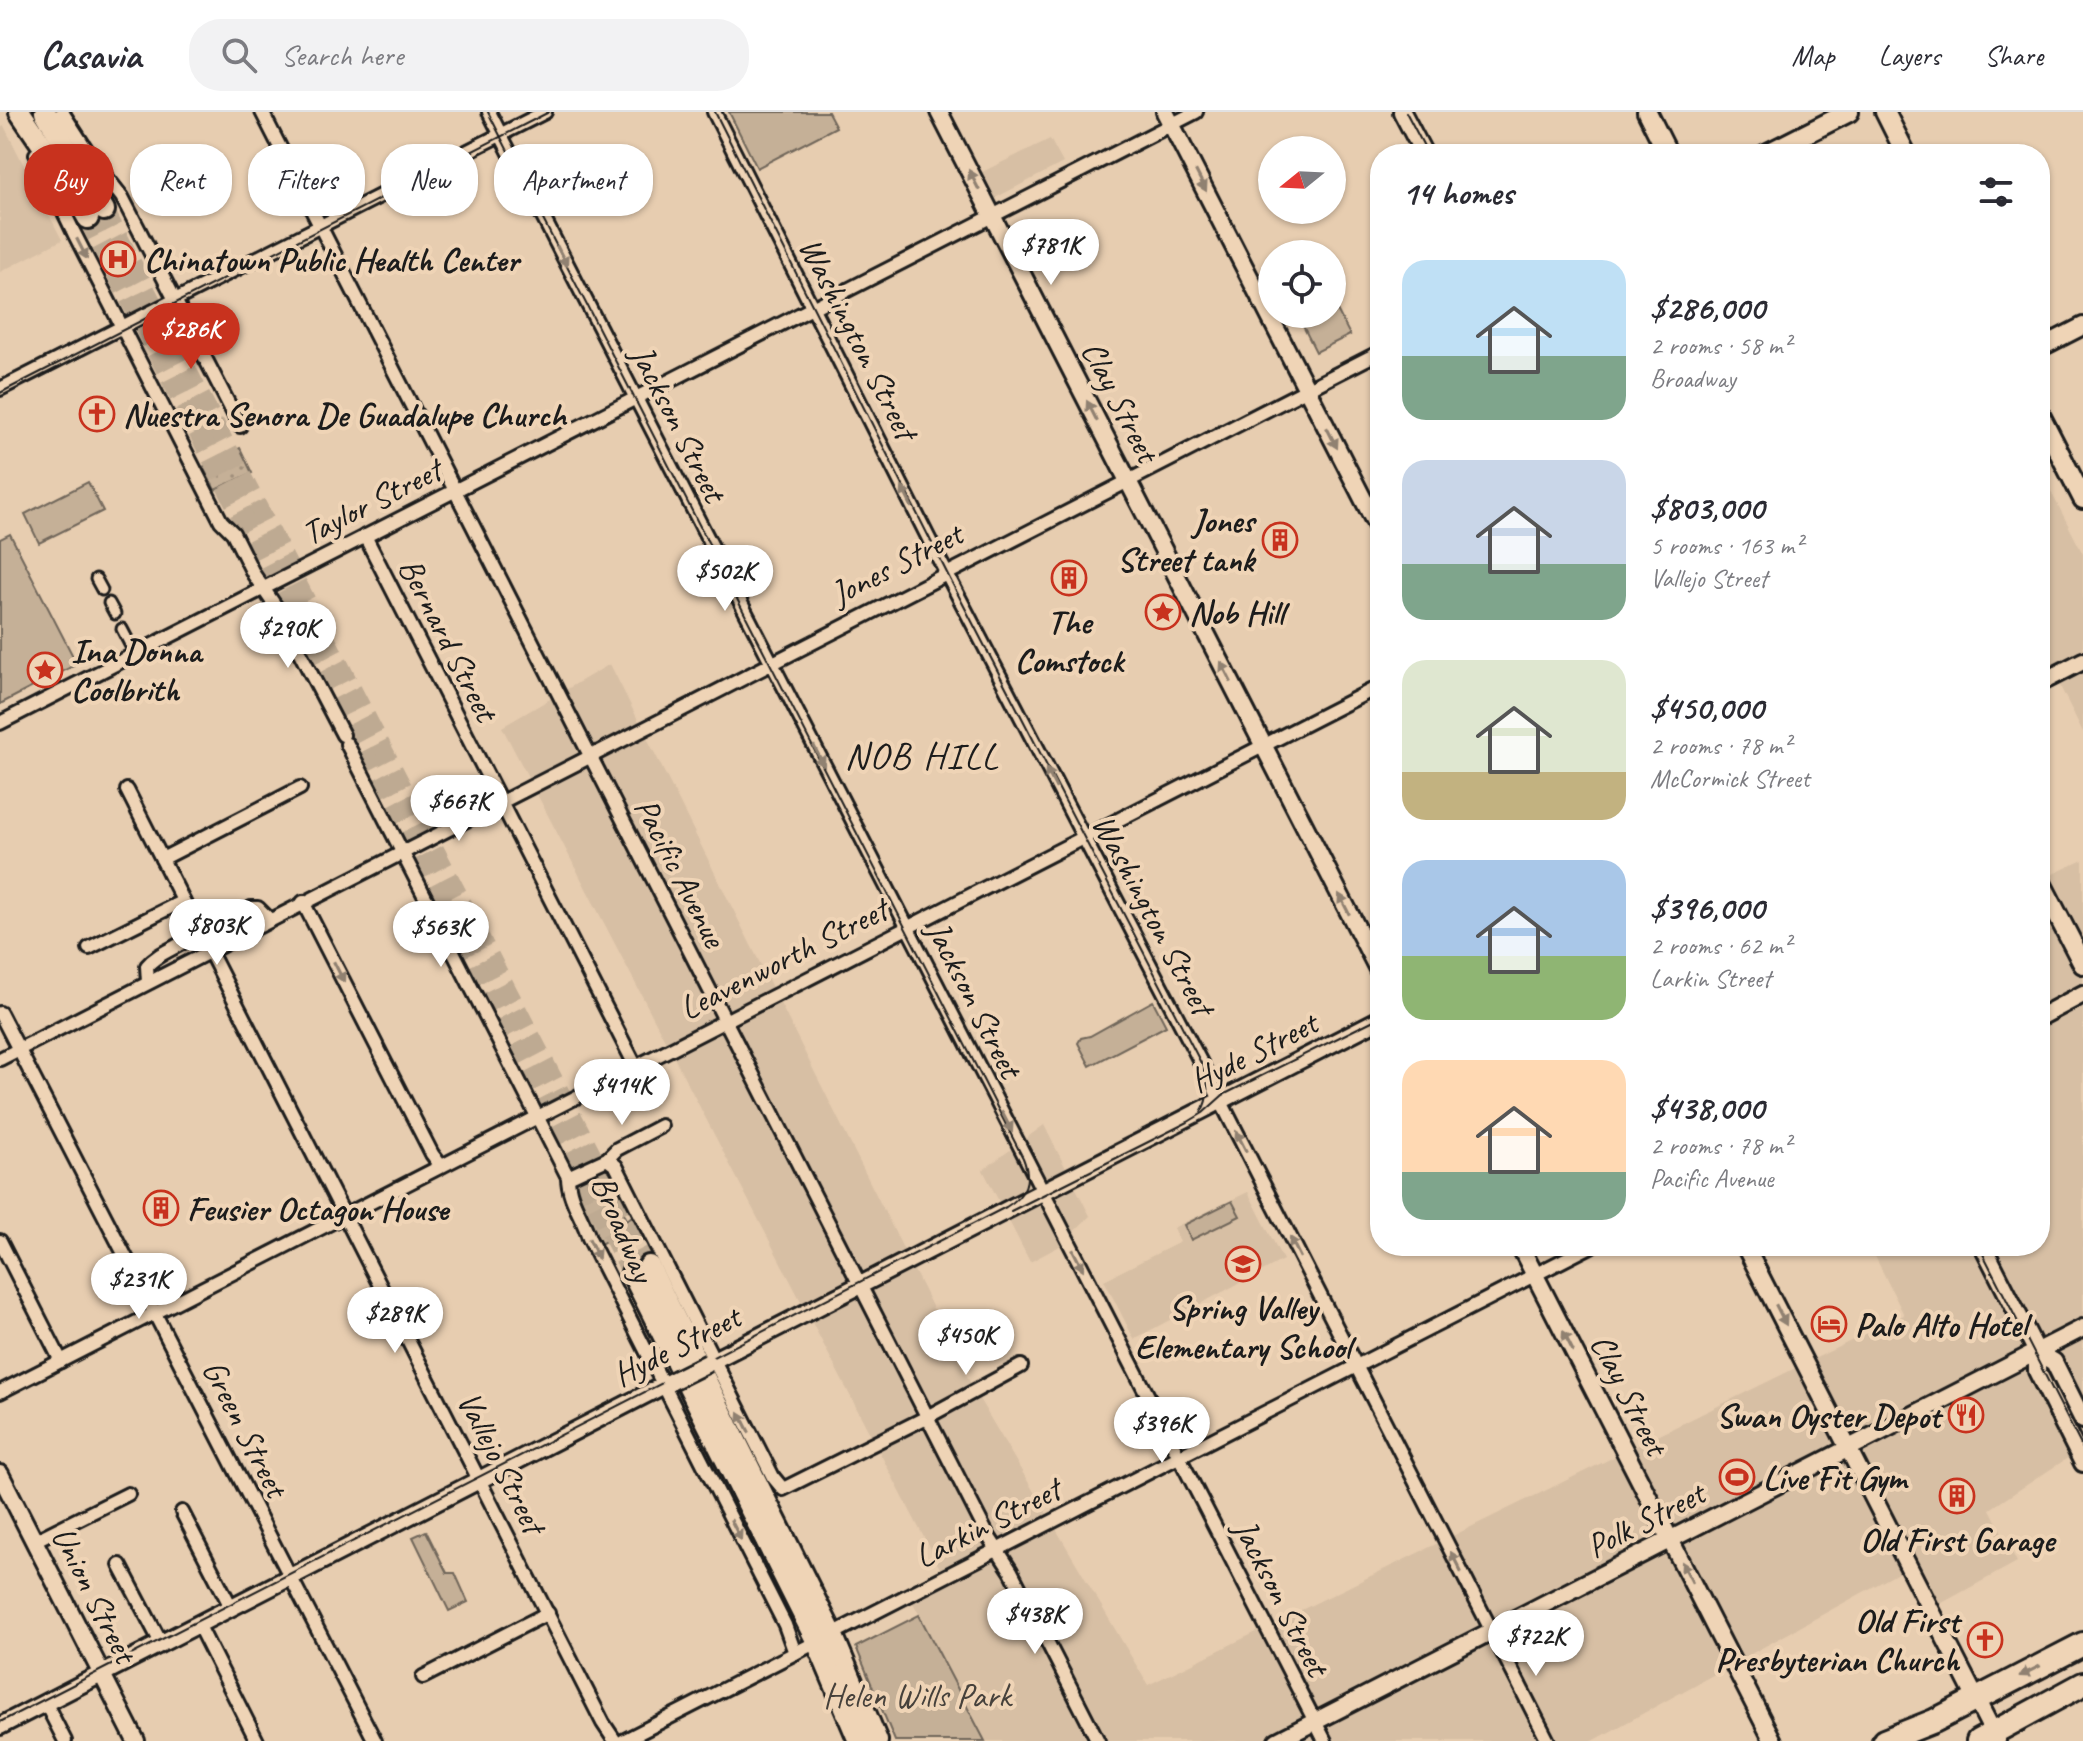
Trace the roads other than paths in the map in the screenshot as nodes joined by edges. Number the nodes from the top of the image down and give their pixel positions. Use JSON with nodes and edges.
{"nodes":[{"id":1,"x":20,"y":112,"type":"edge"},
{"id":2,"x":45,"y":112,"type":"edge"},
{"id":3,"x":62,"y":112,"type":"edge"},
{"id":4,"x":262,"y":112,"type":"edge"},
{"id":5,"x":489,"y":112,"type":"edge"},
{"id":6,"x":545,"y":112,"type":"edge"},
{"id":7,"x":714,"y":112,"type":"edge"},
{"id":8,"x":939,"y":112,"type":"edge"},
{"id":9,"x":1196,"y":112,"type":"edge"},
{"id":10,"x":1402,"y":112,"type":"edge"},
{"id":11,"x":1647,"y":112,"type":"edge"},
{"id":12,"x":1849,"y":112,"type":"edge"},
{"id":13,"x":1885,"y":112,"type":"edge"},
{"id":14,"x":1168,"y":118,"type":"edge"},
{"id":15,"x":500,"y":135,"type":"junction"},
{"id":16,"x":36,"y":144,"type":"edge"},
{"id":17,"x":61,"y":144,"type":"edge"},
{"id":18,"x":1419,"y":144,"type":"edge"},
{"id":19,"x":1663,"y":144,"type":"edge"},
{"id":20,"x":1786,"y":144,"type":"edge"},
{"id":21,"x":1901,"y":144,"type":"edge"},
{"id":22,"x":70,"y":216,"type":"edge"},
{"id":23,"x":992,"y":216,"type":"junction"},
{"id":24,"x":320,"y":226,"type":"junction"},
{"id":25,"x":175,"y":299,"type":"junction"},
{"id":26,"x":813,"y":308,"type":"junction"},
{"id":27,"x":2083,"y":326,"type":"edge"},
{"id":28,"x":122,"y":327,"type":"junction"},
{"id":29,"x":2050,"y":343,"type":"edge"},
{"id":30,"x":1370,"y":357,"type":"edge"},
{"id":31,"x":0,"y":389,"type":"edge"},
{"id":32,"x":1307,"y":389,"type":"junction"},
{"id":33,"x":635,"y":397,"type":"junction"},
{"id":34,"x":240,"y":426,"type":"dead end"},
{"id":35,"x":2050,"y":435,"type":"edge"},
{"id":36,"x":1128,"y":481,"type":"junction"},
{"id":37,"x":455,"y":491,"type":"junction"},
{"id":38,"x":2083,"y":499,"type":"edge"},
{"id":39,"x":1370,"y":512,"type":"edge"},
{"id":40,"x":365,"y":536,"type":"junction"},
{"id":41,"x":946,"y":573,"type":"junction"},
{"id":42,"x":96,"y":579,"type":"dead end"},
{"id":43,"x":264,"y":587,"type":"junction"},
{"id":44,"x":102,"y":590,"type":"dead end"},
{"id":45,"x":109,"y":603,"type":"dead end"},
{"id":46,"x":115,"y":614,"type":"dead end"},
{"id":47,"x":122,"y":629,"type":"dead end"},
{"id":48,"x":135,"y":654,"type":"junction"},
{"id":49,"x":2083,"y":661,"type":"edge"},
{"id":50,"x":771,"y":663,"type":"junction"},
{"id":51,"x":2050,"y":678,"type":"edge"},
{"id":52,"x":1370,"y":691,"type":"edge"},
{"id":53,"x":0,"y":723,"type":"edge"},
{"id":54,"x":1264,"y":745,"type":"junction"},
{"id":55,"x":590,"y":756,"type":"junction"},
{"id":56,"x":300,"y":788,"type":"dead end"},
{"id":57,"x":127,"y":790,"type":"dead end"},
{"id":58,"x":501,"y":801,"type":"junction"},
{"id":59,"x":1082,"y":838,"type":"junction"},
{"id":60,"x":402,"y":852,"type":"junction"},
{"id":61,"x":162,"y":859,"type":"junction"},
{"id":62,"x":2050,"y":900,"type":"edge"},
{"id":63,"x":183,"y":901,"type":"junction"},
{"id":64,"x":303,"y":902,"type":"junction"},
{"id":65,"x":269,"y":919,"type":"junction"},
{"id":66,"x":197,"y":928,"type":"junction"},
{"id":67,"x":907,"y":928,"type":"junction"},
{"id":68,"x":89,"y":948,"type":"dead end"},
{"id":69,"x":209,"y":950,"type":"junction"},
{"id":70,"x":1370,"y":953,"type":"edge"},
{"id":71,"x":2083,"y":964,"type":"edge"},
{"id":72,"x":148,"y":982,"type":"junction"},
{"id":73,"x":2083,"y":994,"type":"edge"},
{"id":74,"x":2050,"y":1012,"type":"edge"},
{"id":75,"x":0,"y":1013,"type":"edge"},
{"id":76,"x":725,"y":1021,"type":"junction"},
{"id":77,"x":1370,"y":1024,"type":"edge"},
{"id":78,"x":19,"y":1049,"type":"junction"},
{"id":79,"x":0,"y":1059,"type":"edge"},
{"id":80,"x":636,"y":1067,"type":"junction"},
{"id":81,"x":1220,"y":1101,"type":"junction"},
{"id":82,"x":537,"y":1117,"type":"junction"},
{"id":83,"x":661,"y":1126,"type":"dead end"},
{"id":84,"x":607,"y":1159,"type":"junction"},
{"id":85,"x":441,"y":1166,"type":"junction"},
{"id":86,"x":568,"y":1177,"type":"junction"},
{"id":87,"x":1043,"y":1191,"type":"junction"},
{"id":88,"x":344,"y":1216,"type":"junction"},
{"id":89,"x":0,"y":1241,"type":"edge"},
{"id":90,"x":1525,"y":1256,"type":"edge"},
{"id":91,"x":1572,"y":1256,"type":"edge"},
{"id":92,"x":1750,"y":1256,"type":"edge"},
{"id":93,"x":1988,"y":1256,"type":"edge"},
{"id":94,"x":641,"y":1270,"type":"tunnel mouth"},
{"id":95,"x":1535,"y":1275,"type":"junction"},
{"id":96,"x":860,"y":1285,"type":"junction"},
{"id":97,"x":155,"y":1312,"type":"junction"},
{"id":98,"x":2083,"y":1328,"type":"edge"},
{"id":99,"x":2037,"y":1352,"type":"junction"},
{"id":100,"x":61,"y":1361,"type":"junction"},
{"id":101,"x":711,"y":1361,"type":"junction"},
{"id":102,"x":1021,"y":1366,"type":"dead end"},
{"id":103,"x":1356,"y":1366,"type":"junction"},
{"id":104,"x":666,"y":1384,"type":"junction"},
{"id":105,"x":0,"y":1392,"type":"edge"},
{"id":106,"x":927,"y":1417,"type":"junction"},
{"id":107,"x":2083,"y":1420,"type":"edge"},
{"id":108,"x":1848,"y":1448,"type":"junction"},
{"id":109,"x":1178,"y":1457,"type":"junction"},
{"id":110,"x":2083,"y":1463,"type":"edge"},
{"id":111,"x":0,"y":1474,"type":"edge"},
{"id":112,"x":480,"y":1480,"type":"junction"},
{"id":113,"x":128,"y":1494,"type":"dead end"},
{"id":114,"x":182,"y":1512,"type":"dead end"},
{"id":115,"x":1670,"y":1540,"type":"junction"},
{"id":116,"x":34,"y":1541,"type":"junction"},
{"id":117,"x":998,"y":1550,"type":"junction"},
{"id":118,"x":120,"y":1565,"type":"dead end"},
{"id":119,"x":291,"y":1577,"type":"junction"},
{"id":120,"x":231,"y":1607,"type":"junction"},
{"id":121,"x":548,"y":1613,"type":"junction"},
{"id":122,"x":198,"y":1624,"type":"junction"},
{"id":123,"x":1492,"y":1631,"type":"junction"},
{"id":124,"x":825,"y":1638,"type":"junction"},
{"id":125,"x":161,"y":1643,"type":"junction"},
{"id":126,"x":2083,"y":1644,"type":"edge"},
{"id":127,"x":795,"y":1653,"type":"junction"},
{"id":128,"x":102,"y":1673,"type":"junction"},
{"id":129,"x":423,"y":1677,"type":"dead end"},
{"id":130,"x":2083,"y":1684,"type":"edge"},
{"id":131,"x":1976,"y":1698,"type":"junction"},
{"id":132,"x":45,"y":1702,"type":"junction"},
{"id":133,"x":1315,"y":1722,"type":"junction"},
{"id":134,"x":0,"y":1726,"type":"edge"},
{"id":135,"x":1990,"y":1738,"type":"edge"},
{"id":136,"x":65,"y":1741,"type":"edge"},
{"id":137,"x":136,"y":1741,"type":"edge"},
{"id":138,"x":257,"y":1741,"type":"edge"},
{"id":139,"x":375,"y":1741,"type":"edge"},
{"id":140,"x":615,"y":1741,"type":"edge"},
{"id":141,"x":623,"y":1741,"type":"edge"},
{"id":142,"x":859,"y":1741,"type":"edge"},
{"id":143,"x":877,"y":1741,"type":"edge"},
{"id":144,"x":1098,"y":1741,"type":"edge"},
{"id":145,"x":1277,"y":1741,"type":"edge"},
{"id":146,"x":1325,"y":1741,"type":"edge"},
{"id":147,"x":1548,"y":1741,"type":"edge"},
{"id":148,"x":1773,"y":1741,"type":"edge"},
{"id":149,"x":1884,"y":1741,"type":"edge"}],
"edges":[{"from":1,"to":16,"type":"main road","name":"Broadway"},
{"from":2,"to":17,"type":"main road","name":"Broadway"},
{"from":3,"to":25,"type":"street"},
{"from":4,"to":24,"type":"street","name":"Pacific Avenue"},
{"from":5,"to":15,"type":"street","name":"Jackson Street"},
{"from":6,"to":15,"type":"street"},
{"from":7,"to":26,"type":"street","name":"Washington Street"},
{"from":23,"to":8,"type":"street","name":"Clay Street","one_way":true},
{"from":9,"to":14,"type":"street","name":"Taylor Street"},
{"from":10,"to":18,"type":"street"},
{"from":11,"to":19,"type":"main road"},
{"from":12,"to":20,"type":"main road"},
{"from":13,"to":21,"type":"main road"},
{"from":14,"to":23,"type":"street","name":"Taylor Street"},
{"from":14,"to":32,"type":"street","one_way":true},
{"from":15,"to":24,"type":"street"},
{"from":15,"to":33,"type":"street","name":"Jackson Street","one_way":true},
{"from":22,"to":28,"type":"street","name":"Broadway","one_way":true},
{"from":23,"to":26,"type":"street","name":"Taylor Street"},
{"from":36,"to":23,"type":"street","name":"Clay Street","one_way":true},
{"from":24,"to":25,"type":"street"},
{"from":24,"to":37,"type":"street","name":"Pacific Avenue"},
{"from":25,"to":28,"type":"street"},
{"from":25,"to":34,"type":"street"},
{"from":26,"to":33,"type":"street","name":"Taylor Street"},
{"from":41,"to":26,"type":"street","name":"Washington Street","one_way":true},
{"from":27,"to":29,"type":"street"},
{"from":28,"to":31,"type":"street"},
{"from":28,"to":43,"type":"street","name":"Broadway"},
{"from":30,"to":32,"type":"street","name":"Jones Street"},
{"from":32,"to":36,"type":"street","name":"Jones Street"},
{"from":32,"to":39,"type":"street","one_way":true},
{"from":33,"to":37,"type":"street","name":"Taylor Street"},
{"from":33,"to":50,"type":"street","name":"Jackson Street"},
{"from":35,"to":38,"type":"main road"},
{"from":36,"to":41,"type":"street","name":"Jones Street"},
{"from":54,"to":36,"type":"street","name":"Clay Street","one_way":true},
{"from":37,"to":40,"type":"street","name":"Taylor Street"},
{"from":37,"to":55,"type":"street","name":"Pacific Avenue"},
{"from":40,"to":43,"type":"street","name":"Taylor Street"},
{"from":40,"to":58,"type":"street","name":"Bernard Street"},
{"from":41,"to":50,"type":"street","name":"Jones Street"},
{"from":59,"to":41,"type":"street","name":"Washington Street","one_way":true},
{"from":42,"to":44,"type":"street"},
{"from":43,"to":48,"type":"street","name":"Taylor Street"},
{"from":43,"to":60,"type":"street","name":"Broadway"},
{"from":45,"to":46,"type":"street"},
{"from":47,"to":48,"type":"street"},
{"from":48,"to":53,"type":"street","name":"Taylor Street"},
{"from":49,"to":51,"type":"street"},
{"from":50,"to":55,"type":"street","name":"Jones Street"},
{"from":50,"to":67,"type":"street","name":"Jackson Street","one_way":true},
{"from":52,"to":54,"type":"street","name":"Leavenworth Street"},
{"from":54,"to":59,"type":"street","name":"Leavenworth Street"},
{"from":70,"to":54,"type":"street","name":"Clay Street","one_way":true},
{"from":55,"to":58,"type":"street","name":"Jones Street"},
{"from":55,"to":76,"type":"street","name":"Pacific Avenue"},
{"from":56,"to":61,"type":"street"},
{"from":57,"to":61,"type":"street"},
{"from":58,"to":60,"type":"street","name":"Jones Street"},
{"from":58,"to":80,"type":"street","name":"Bernard Street"},
{"from":59,"to":67,"type":"street","name":"Leavenworth Street"},
{"from":59,"to":81,"type":"street","name":"Washington Street"},
{"from":60,"to":64,"type":"street","name":"Jones Street"},
{"from":60,"to":82,"type":"street","name":"Broadway"},
{"from":61,"to":63,"type":"street"},
{"from":62,"to":71,"type":"main road"},
{"from":63,"to":66,"type":"street"},
{"from":63,"to":68,"type":"street"},
{"from":64,"to":65,"type":"street","name":"Jones Street"},
{"from":64,"to":85,"type":"street","one_way":true},
{"from":65,"to":66,"type":"street"},
{"from":65,"to":69,"type":"street","name":"Jones Street"},
{"from":66,"to":72,"type":"street"},
{"from":67,"to":76,"type":"street","name":"Leavenworth Street"},
{"from":67,"to":87,"type":"street","name":"Jackson Street","one_way":true},
{"from":69,"to":72,"type":"street","name":"Jones Street"},
{"from":69,"to":88,"type":"street","name":"Vallejo Street"},
{"from":72,"to":78,"type":"street","name":"Jones Street"},
{"from":73,"to":74,"type":"street"},
{"from":75,"to":78,"type":"street","name":"Green Street"},
{"from":76,"to":80,"type":"street","name":"Leavenworth Street"},
{"from":76,"to":96,"type":"street","name":"Pacific Avenue"},
{"from":77,"to":81,"type":"street","name":"Hyde Street"},
{"from":78,"to":79,"type":"street","name":"Jones Street"},
{"from":78,"to":97,"type":"street","name":"Green Street"},
{"from":80,"to":82,"type":"street","name":"Leavenworth Street"},
{"from":81,"to":87,"type":"street","name":"Hyde Street"},
{"from":103,"to":81,"type":"street","name":"Washington Street","one_way":true},
{"from":82,"to":85,"type":"street","name":"Leavenworth Street"},
{"from":82,"to":86,"type":"street","name":"Broadway"},
{"from":83,"to":84,"type":"street"},
{"from":84,"to":86,"type":"street"},
{"from":84,"to":101,"type":"street","name":"Broadway"},
{"from":85,"to":88,"type":"street","name":"Leavenworth Street"},
{"from":86,"to":104,"type":"street","name":"Broadway","one_way":true},
{"from":87,"to":96,"type":"street","name":"Hyde Street"},
{"from":87,"to":109,"type":"street","name":"Jackson Street","one_way":true},
{"from":88,"to":97,"type":"street","name":"Leavenworth Street"},
{"from":88,"to":112,"type":"street","name":"Vallejo Street"},
{"from":89,"to":100,"type":"street"},
{"from":90,"to":95,"type":"street","name":"Clay Street"},
{"from":91,"to":95,"type":"street","name":"Larkin Street"},
{"from":92,"to":108,"type":"street","one_way":true},
{"from":93,"to":99,"type":"street"},
{"from":94,"to":124,"type":"main road","name":"Broadway"},
{"from":95,"to":103,"type":"street","name":"Larkin Street"},
{"from":115,"to":95,"type":"street","name":"Clay Street","one_way":true},
{"from":96,"to":101,"type":"street","name":"Hyde Street"},
{"from":96,"to":106,"type":"street","name":"Pacific Avenue"},
{"from":97,"to":100,"type":"street","name":"Leavenworth Street"},
{"from":97,"to":119,"type":"street","name":"Green Street"},
{"from":98,"to":99,"type":"street","name":"Polk Street"},
{"from":99,"to":107,"type":"street"},
{"from":99,"to":108,"type":"street","name":"Polk Street"},
{"from":99,"to":110,"type":"street"},
{"from":100,"to":105,"type":"street","name":"Leavenworth Street"},
{"from":101,"to":104,"type":"street","name":"Hyde Street","bridge":true},
{"from":106,"to":101,"type":"street","name":"Broadway","one_way":true},
{"from":102,"to":106,"type":"street"},
{"from":103,"to":109,"type":"street","name":"Larkin Street"},
{"from":123,"to":103,"type":"street","name":"Washington Street","one_way":true},
{"from":104,"to":112,"type":"street","name":"Hyde Street"},
{"from":104,"to":127,"type":"street","name":"Broadway","one_way":true},
{"from":106,"to":117,"type":"street","name":"Pacific Avenue"},
{"from":108,"to":115,"type":"street","name":"Polk Street"},
{"from":108,"to":131,"type":"street"},
{"from":109,"to":117,"type":"street","name":"Larkin Street"},
{"from":109,"to":133,"type":"street","name":"Jackson Street"},
{"from":111,"to":116,"type":"street","name":"Union Street"},
{"from":112,"to":119,"type":"street","name":"Hyde Street"},
{"from":112,"to":121,"type":"street","name":"Vallejo Street"},
{"from":113,"to":116,"type":"street"},
{"from":114,"to":120,"type":"street"},
{"from":115,"to":123,"type":"street","name":"Polk Street"},
{"from":148,"to":115,"type":"street","name":"Clay Street","one_way":true},
{"from":116,"to":128,"type":"street","name":"Union Street"},
{"from":117,"to":124,"type":"street","name":"Larkin Street"},
{"from":117,"to":144,"type":"street","name":"Pacific Avenue"},
{"from":118,"to":125,"type":"street"},
{"from":119,"to":120,"type":"street","name":"Hyde Street"},
{"from":119,"to":139,"type":"street","name":"Green Street"},
{"from":120,"to":122,"type":"street","name":"Hyde Street"},
{"from":121,"to":129,"type":"street"},
{"from":121,"to":140,"type":"street","name":"Vallejo Street"},
{"from":122,"to":125,"type":"street","name":"Hyde Street"},
{"from":122,"to":138,"type":"street"},
{"from":123,"to":133,"type":"street","name":"Polk Street"},
{"from":123,"to":147,"type":"street","name":"Washington Street"},
{"from":124,"to":127,"type":"street","name":"Larkin Street"},
{"from":124,"to":142,"type":"main road","name":"Broadway"},
{"from":124,"to":143,"type":"main road","name":"Broadway"},
{"from":125,"to":128,"type":"street","name":"Hyde Street"},
{"from":126,"to":131,"type":"highway","one_way":true},
{"from":127,"to":141,"type":"street","name":"Larkin Street"},
{"from":128,"to":132,"type":"street","name":"Hyde Street"},
{"from":128,"to":137,"type":"street","name":"Union Street"},
{"from":130,"to":135,"type":"highway"},
{"from":131,"to":135,"type":"street"},
{"from":131,"to":149,"type":"highway"},
{"from":132,"to":134,"type":"street","name":"Hyde Street"},
{"from":132,"to":136,"type":"street"},
{"from":133,"to":145,"type":"street","name":"Polk Street"},
{"from":133,"to":146,"type":"street","name":"Jackson Street"}]}
